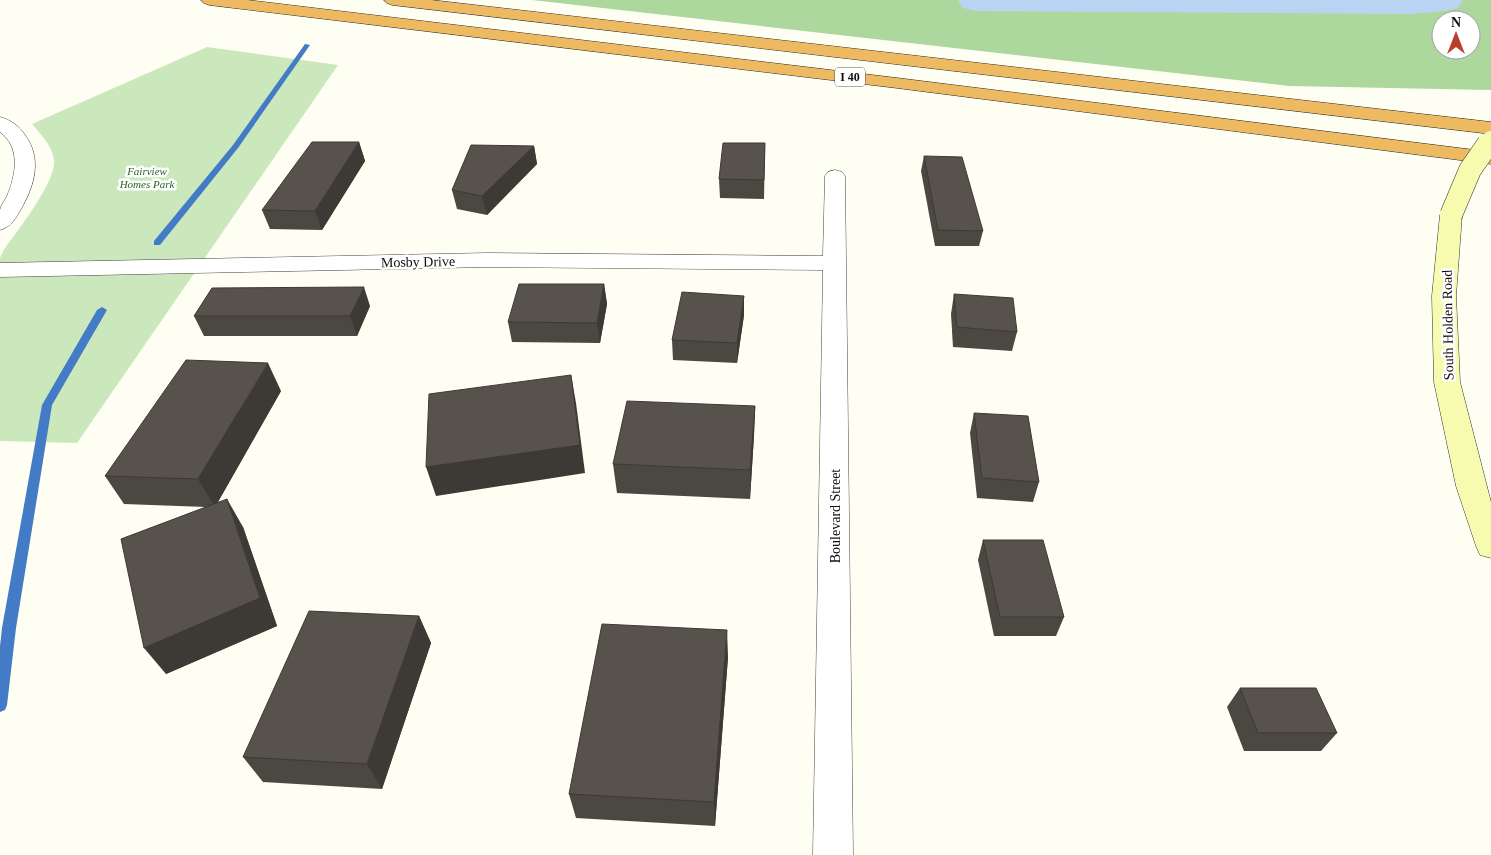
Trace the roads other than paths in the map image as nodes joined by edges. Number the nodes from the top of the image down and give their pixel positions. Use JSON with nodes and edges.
{"nodes":[{"id":1,"x":209,"y":0,"type":"edge"},
{"id":2,"x":392,"y":0,"type":"edge"},
{"id":3,"x":0,"y":123,"type":"edge"},
{"id":4,"x":1491,"y":128,"type":"edge"},
{"id":5,"x":1491,"y":140,"type":"edge"},
{"id":6,"x":1491,"y":158,"type":"edge"},
{"id":7,"x":835,"y":176,"type":"dead end"},
{"id":8,"x":0,"y":223,"type":"edge"},
{"id":9,"x":835,"y":263,"type":"junction"},
{"id":10,"x":0,"y":270,"type":"edge"},
{"id":11,"x":1491,"y":546,"type":"edge"},
{"id":12,"x":833,"y":855,"type":"edge"}],
"edges":[{"from":1,"to":6,"type":"highway","number":"I 40"},
{"from":2,"to":4,"type":"highway","number":"I 40"},
{"from":3,"to":8,"type":"street"},
{"from":5,"to":11,"type":"main road","name":"South Holden Road","bridge":true},
{"from":7,"to":9,"type":"street","name":"Boulevard Street"},
{"from":9,"to":10,"type":"street","name":"Mosby Drive"},
{"from":9,"to":12,"type":"street","name":"Boulevard Street"}]}
